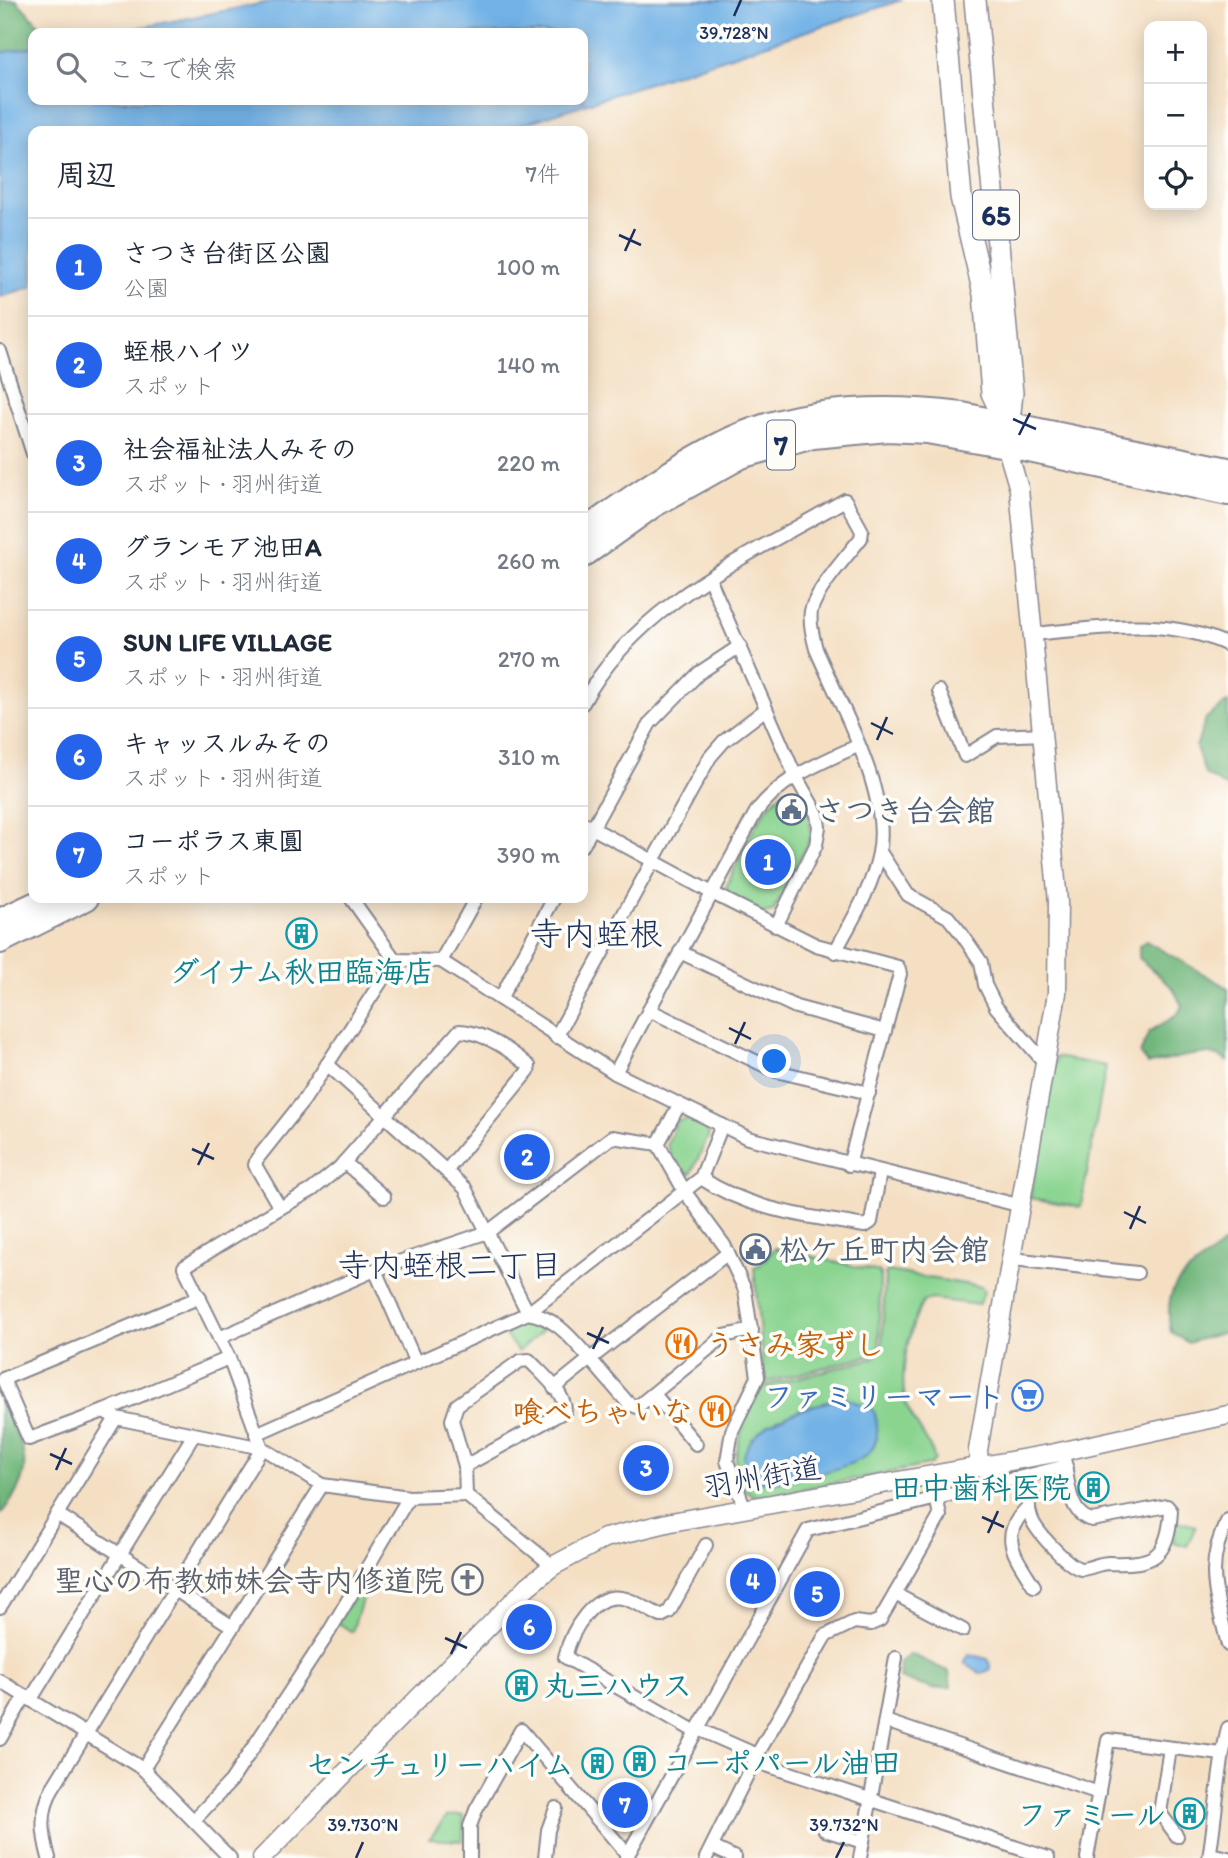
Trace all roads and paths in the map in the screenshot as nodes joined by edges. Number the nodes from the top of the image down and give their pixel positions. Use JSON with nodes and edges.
{"nodes":[{"id":1,"x":943,"y":0,"type":"edge"},
{"id":2,"x":975,"y":2,"type":"edge"},
{"id":3,"x":0,"y":351,"type":"edge"},
{"id":4,"x":1007,"y":435,"type":"junction"},
{"id":5,"x":28,"y":438,"type":"edge"},
{"id":6,"x":1228,"y":470,"type":"edge"},
{"id":7,"x":1228,"y":493,"type":"edge"},
{"id":8,"x":588,"y":529,"type":"edge"},
{"id":9,"x":588,"y":551,"type":"edge"},
{"id":10,"x":710,"y":580,"type":"junction"},
{"id":11,"x":1033,"y":634,"type":"junction"},
{"id":12,"x":1228,"y":645,"type":"edge"},
{"id":13,"x":740,"y":646,"type":"junction"},
{"id":14,"x":939,"y":691,"type":"dead end"},
{"id":15,"x":588,"y":694,"type":"edge"},
{"id":16,"x":766,"y":709,"type":"junction"},
{"id":17,"x":1044,"y":734,"type":"junction"},
{"id":18,"x":858,"y":746,"type":"junction"},
{"id":19,"x":795,"y":775,"type":"junction"},
{"id":20,"x":588,"y":824,"type":"edge"},
{"id":21,"x":588,"y":827,"type":"edge"},
{"id":22,"x":880,"y":852,"type":"junction"},
{"id":23,"x":652,"y":860,"type":"junction"},
{"id":24,"x":714,"y":894,"type":"junction"},
{"id":25,"x":38,"y":903,"type":"edge"},
{"id":26,"x":76,"y":903,"type":"edge"},
{"id":27,"x":355,"y":903,"type":"edge"},
{"id":28,"x":473,"y":903,"type":"edge"},
{"id":29,"x":551,"y":903,"type":"edge"},
{"id":30,"x":0,"y":921,"type":"edge"},
{"id":31,"x":776,"y":926,"type":"junction"},
{"id":32,"x":0,"y":941,"type":"edge"},
{"id":33,"x":680,"y":952,"type":"junction"},
{"id":34,"x":835,"y":952,"type":"junction"},
{"id":35,"x":395,"y":960,"type":"junction"},
{"id":36,"x":441,"y":961,"type":"junction"},
{"id":37,"x":500,"y":999,"type":"junction"},
{"id":38,"x":649,"y":1010,"type":"junction"},
{"id":39,"x":885,"y":1031,"type":"junction"},
{"id":40,"x":556,"y":1037,"type":"junction"},
{"id":41,"x":1045,"y":1063,"type":"junction"},
{"id":42,"x":327,"y":1064,"type":"junction"},
{"id":43,"x":615,"y":1073,"type":"junction"},
{"id":44,"x":869,"y":1093,"type":"junction"},
{"id":45,"x":679,"y":1105,"type":"junction"},
{"id":46,"x":384,"y":1114,"type":"junction"},
{"id":47,"x":722,"y":1125,"type":"junction"},
{"id":48,"x":658,"y":1144,"type":"junction"},
{"id":49,"x":344,"y":1162,"type":"junction"},
{"id":50,"x":849,"y":1165,"type":"junction"},
{"id":51,"x":447,"y":1170,"type":"junction"},
{"id":52,"x":880,"y":1172,"type":"junction"},
{"id":53,"x":701,"y":1178,"type":"junction"},
{"id":54,"x":685,"y":1192,"type":"junction"},
{"id":55,"x":384,"y":1197,"type":"dead end"},
{"id":56,"x":1022,"y":1206,"type":"junction"},
{"id":57,"x":280,"y":1208,"type":"junction"},
{"id":58,"x":488,"y":1232,"type":"junction"},
{"id":59,"x":728,"y":1253,"type":"junction"},
{"id":60,"x":1013,"y":1259,"type":"junction"},
{"id":61,"x":375,"y":1270,"type":"junction"},
{"id":62,"x":1138,"y":1273,"type":"dead end"},
{"id":63,"x":200,"y":1297,"type":"junction"},
{"id":64,"x":527,"y":1313,"type":"junction"},
{"id":65,"x":752,"y":1330,"type":"junction"},
{"id":66,"x":219,"y":1339,"type":"junction"},
{"id":67,"x":229,"y":1358,"type":"junction"},
{"id":68,"x":590,"y":1359,"type":"junction"},
{"id":69,"x":416,"y":1363,"type":"junction"},
{"id":70,"x":554,"y":1388,"type":"junction"},
{"id":71,"x":654,"y":1394,"type":"junction"},
{"id":72,"x":110,"y":1415,"type":"junction"},
{"id":73,"x":1228,"y":1415,"type":"edge"},
{"id":74,"x":256,"y":1434,"type":"junction"},
{"id":75,"x":193,"y":1436,"type":"junction"},
{"id":76,"x":696,"y":1444,"type":"dead end"},
{"id":77,"x":262,"y":1448,"type":"junction"},
{"id":78,"x":1064,"y":1458,"type":"junction"},
{"id":79,"x":466,"y":1466,"type":"junction"},
{"id":80,"x":979,"y":1467,"type":"junction"},
{"id":81,"x":1025,"y":1477,"type":"junction"},
{"id":82,"x":322,"y":1485,"type":"junction"},
{"id":83,"x":466,"y":1496,"type":"junction"},
{"id":84,"x":936,"y":1496,"type":"junction"},
{"id":85,"x":409,"y":1497,"type":"junction"},
{"id":86,"x":1029,"y":1506,"type":"junction"},
{"id":87,"x":745,"y":1509,"type":"junction"},
{"id":88,"x":57,"y":1514,"type":"junction"},
{"id":89,"x":1228,"y":1520,"type":"edge"},
{"id":90,"x":706,"y":1545,"type":"dead end"},
{"id":91,"x":119,"y":1553,"type":"junction"},
{"id":92,"x":553,"y":1566,"type":"junction"},
{"id":93,"x":1034,"y":1586,"type":"dead end"},
{"id":94,"x":175,"y":1589,"type":"junction"},
{"id":95,"x":895,"y":1594,"type":"junction"},
{"id":96,"x":0,"y":1607,"type":"edge"},
{"id":97,"x":233,"y":1627,"type":"junction"},
{"id":98,"x":963,"y":1630,"type":"dead end"},
{"id":99,"x":1228,"y":1645,"type":"edge"},
{"id":100,"x":896,"y":1658,"type":"dead end"},
{"id":101,"x":0,"y":1681,"type":"edge"},
{"id":102,"x":28,"y":1698,"type":"junction"},
{"id":103,"x":885,"y":1721,"type":"junction"},
{"id":104,"x":1228,"y":1728,"type":"edge"},
{"id":105,"x":697,"y":1730,"type":"junction"},
{"id":106,"x":88,"y":1733,"type":"junction"},
{"id":107,"x":0,"y":1739,"type":"edge"},
{"id":108,"x":1170,"y":1748,"type":"junction"},
{"id":109,"x":1222,"y":1754,"type":"junction"},
{"id":110,"x":755,"y":1758,"type":"junction"},
{"id":111,"x":143,"y":1769,"type":"junction"},
{"id":112,"x":1224,"y":1782,"type":"edge"},
{"id":113,"x":1099,"y":1794,"type":"junction"},
{"id":114,"x":872,"y":1800,"type":"junction"},
{"id":115,"x":556,"y":1808,"type":"dead end"},
{"id":116,"x":194,"y":1820,"type":"junction"},
{"id":117,"x":825,"y":1829,"type":"dead end"},
{"id":118,"x":1177,"y":1836,"type":"dead end"},
{"id":119,"x":863,"y":1842,"type":"junction"},
{"id":120,"x":709,"y":1852,"type":"edge"},
{"id":121,"x":626,"y":1856,"type":"edge"},
{"id":122,"x":1210,"y":1856,"type":"edge"},
{"id":123,"x":1228,"y":1857,"type":"edge"},
{"id":124,"x":49,"y":1858,"type":"edge"},
{"id":125,"x":230,"y":1858,"type":"edge"},
{"id":126,"x":262,"y":1858,"type":"edge"},
{"id":127,"x":470,"y":1858,"type":"edge"},
{"id":128,"x":545,"y":1858,"type":"edge"},
{"id":129,"x":735,"y":1858,"type":"edge"},
{"id":130,"x":860,"y":1858,"type":"edge"},
{"id":131,"x":1048,"y":1858,"type":"edge"},
{"id":132,"x":1087,"y":1858,"type":"edge"}],
"edges":[{"from":1,"to":4,"type":"main road","number":"65"},
{"from":2,"to":4,"type":"main road","number":"65"},
{"from":3,"to":5,"type":"street"},
{"from":4,"to":6,"type":"highway","number":"7"},
{"from":4,"to":7,"type":"highway","number":"7"},
{"from":4,"to":8,"type":"highway","number":"7"},
{"from":4,"to":9,"type":"highway","number":"7"},
{"from":4,"to":11,"type":"street"},
{"from":10,"to":13,"type":"street"},
{"from":10,"to":15,"type":"street"},
{"from":10,"to":18,"type":"street"},
{"from":11,"to":12,"type":"street"},
{"from":11,"to":17,"type":"street"},
{"from":13,"to":16,"type":"street"},
{"from":13,"to":20,"type":"street"},
{"from":14,"to":17,"type":"street"},
{"from":16,"to":19,"type":"street"},
{"from":16,"to":23,"type":"street"},
{"from":17,"to":41,"type":"street"},
{"from":18,"to":19,"type":"street"},
{"from":18,"to":22,"type":"street"},
{"from":19,"to":24,"type":"street"},
{"from":19,"to":31,"type":"street"},
{"from":21,"to":23,"type":"street"},
{"from":22,"to":34,"type":"street"},
{"from":22,"to":41,"type":"street"},
{"from":23,"to":24,"type":"street"},
{"from":23,"to":40,"type":"street"},
{"from":24,"to":31,"type":"street"},
{"from":24,"to":33,"type":"street"},
{"from":25,"to":30,"type":"highway"},
{"from":26,"to":32,"type":"highway"},
{"from":27,"to":35,"type":"street"},
{"from":28,"to":36,"type":"street"},
{"from":29,"to":37,"type":"street"},
{"from":31,"to":34,"type":"street"},
{"from":33,"to":38,"type":"street"},
{"from":33,"to":39,"type":"street"},
{"from":34,"to":39,"type":"street"},
{"from":35,"to":36,"type":"street"},
{"from":35,"to":42,"type":"street"},
{"from":36,"to":37,"type":"street"},
{"from":37,"to":40,"type":"street"},
{"from":38,"to":43,"type":"street"},
{"from":38,"to":44,"type":"street"},
{"from":39,"to":44,"type":"street"},
{"from":40,"to":43,"type":"street"},
{"from":41,"to":56,"type":"street"},
{"from":42,"to":46,"type":"street"},
{"from":42,"to":57,"type":"street"},
{"from":43,"to":45,"type":"street"},
{"from":44,"to":50,"type":"street"},
{"from":45,"to":47,"type":"street"},
{"from":45,"to":48,"type":"street"},
{"from":46,"to":49,"type":"street"},
{"from":46,"to":51,"type":"street"},
{"from":46,"to":51,"type":"street"},
{"from":47,"to":50,"type":"street"},
{"from":47,"to":53,"type":"street"},
{"from":48,"to":54,"type":"street"},
{"from":48,"to":58,"type":"street"},
{"from":49,"to":55,"type":"street"},
{"from":49,"to":57,"type":"street"},
{"from":50,"to":52,"type":"street"},
{"from":51,"to":58,"type":"street"},
{"from":52,"to":53,"type":"street"},
{"from":52,"to":56,"type":"street"},
{"from":53,"to":54,"type":"street"},
{"from":54,"to":59,"type":"street"},
{"from":54,"to":64,"type":"street"},
{"from":56,"to":60,"type":"street"},
{"from":57,"to":63,"type":"street"},
{"from":58,"to":61,"type":"street"},
{"from":58,"to":64,"type":"street"},
{"from":59,"to":65,"type":"street"},
{"from":59,"to":68,"type":"street"},
{"from":60,"to":62,"type":"street"},
{"from":60,"to":80,"type":"street"},
{"from":61,"to":66,"type":"street"},
{"from":61,"to":69,"type":"street"},
{"from":63,"to":66,"type":"street"},
{"from":63,"to":72,"type":"street"},
{"from":64,"to":68,"type":"street"},
{"from":64,"to":69,"type":"street"},
{"from":65,"to":71,"type":"street"},
{"from":65,"to":87,"type":"street"},
{"from":66,"to":67,"type":"street"},
{"from":67,"to":72,"type":"street"},
{"from":67,"to":74,"type":"street"},
{"from":68,"to":70,"type":"street"},
{"from":68,"to":71,"type":"street"},
{"from":69,"to":74,"type":"street"},
{"from":70,"to":79,"type":"street"},
{"from":70,"to":79,"type":"street"},
{"from":71,"to":76,"type":"street"},
{"from":72,"to":75,"type":"street"},
{"from":72,"to":88,"type":"street"},
{"from":73,"to":78,"type":"street","name":"羽州街道"},
{"from":74,"to":77,"type":"street"},
{"from":75,"to":77,"type":"street"},
{"from":75,"to":91,"type":"street"},
{"from":77,"to":82,"type":"street"},
{"from":77,"to":94,"type":"street"},
{"from":78,"to":80,"type":"street","name":"羽州街道"},
{"from":78,"to":81,"type":"street"},
{"from":78,"to":86,"type":"street"},
{"from":79,"to":83,"type":"street"},
{"from":80,"to":87,"type":"street","name":"羽州街道"},
{"from":81,"to":84,"type":"street"},
{"from":81,"to":86,"type":"street"},
{"from":82,"to":85,"type":"street"},
{"from":82,"to":97,"type":"street"},
{"from":83,"to":85,"type":"street"},
{"from":83,"to":92,"type":"street"},
{"from":84,"to":95,"type":"street"},
{"from":84,"to":105,"type":"street"},
{"from":85,"to":116,"type":"street"},
{"from":86,"to":93,"type":"street"},
{"from":87,"to":92,"type":"street","name":"羽州街道"},
{"from":88,"to":91,"type":"street"},
{"from":88,"to":96,"type":"street"},
{"from":89,"to":99,"type":"street"},
{"from":90,"to":105,"type":"street"},
{"from":91,"to":94,"type":"street"},
{"from":91,"to":102,"type":"street"},
{"from":92,"to":126,"type":"street","name":"羽州街道"},
{"from":94,"to":97,"type":"street"},
{"from":94,"to":106,"type":"street"},
{"from":95,"to":98,"type":"street"},
{"from":95,"to":110,"type":"street"},
{"from":97,"to":111,"type":"street"},
{"from":100,"to":103,"type":"street"},
{"from":101,"to":102,"type":"street"},
{"from":102,"to":106,"type":"street"},
{"from":102,"to":107,"type":"street"},
{"from":103,"to":113,"type":"street"},
{"from":103,"to":114,"type":"street"},
{"from":104,"to":109,"type":"street"},
{"from":105,"to":110,"type":"street"},
{"from":105,"to":121,"type":"street"},
{"from":106,"to":111,"type":"street"},
{"from":106,"to":124,"type":"street"},
{"from":108,"to":109,"type":"street"},
{"from":108,"to":113,"type":"street"},
{"from":108,"to":118,"type":"street"},
{"from":109,"to":112,"type":"street"},
{"from":110,"to":114,"type":"street"},
{"from":110,"to":120,"type":"street"},
{"from":111,"to":116,"type":"street"},
{"from":112,"to":122,"type":"street"},
{"from":113,"to":132,"type":"street"},
{"from":114,"to":119,"type":"street"},
{"from":114,"to":131,"type":"street"},
{"from":115,"to":128,"type":"street"},
{"from":116,"to":125,"type":"street"},
{"from":117,"to":119,"type":"street"},
{"from":119,"to":130,"type":"street"},
{"from":120,"to":129,"type":"street"},
{"from":121,"to":127,"type":"street"},
{"from":122,"to":123,"type":"street"}]}
